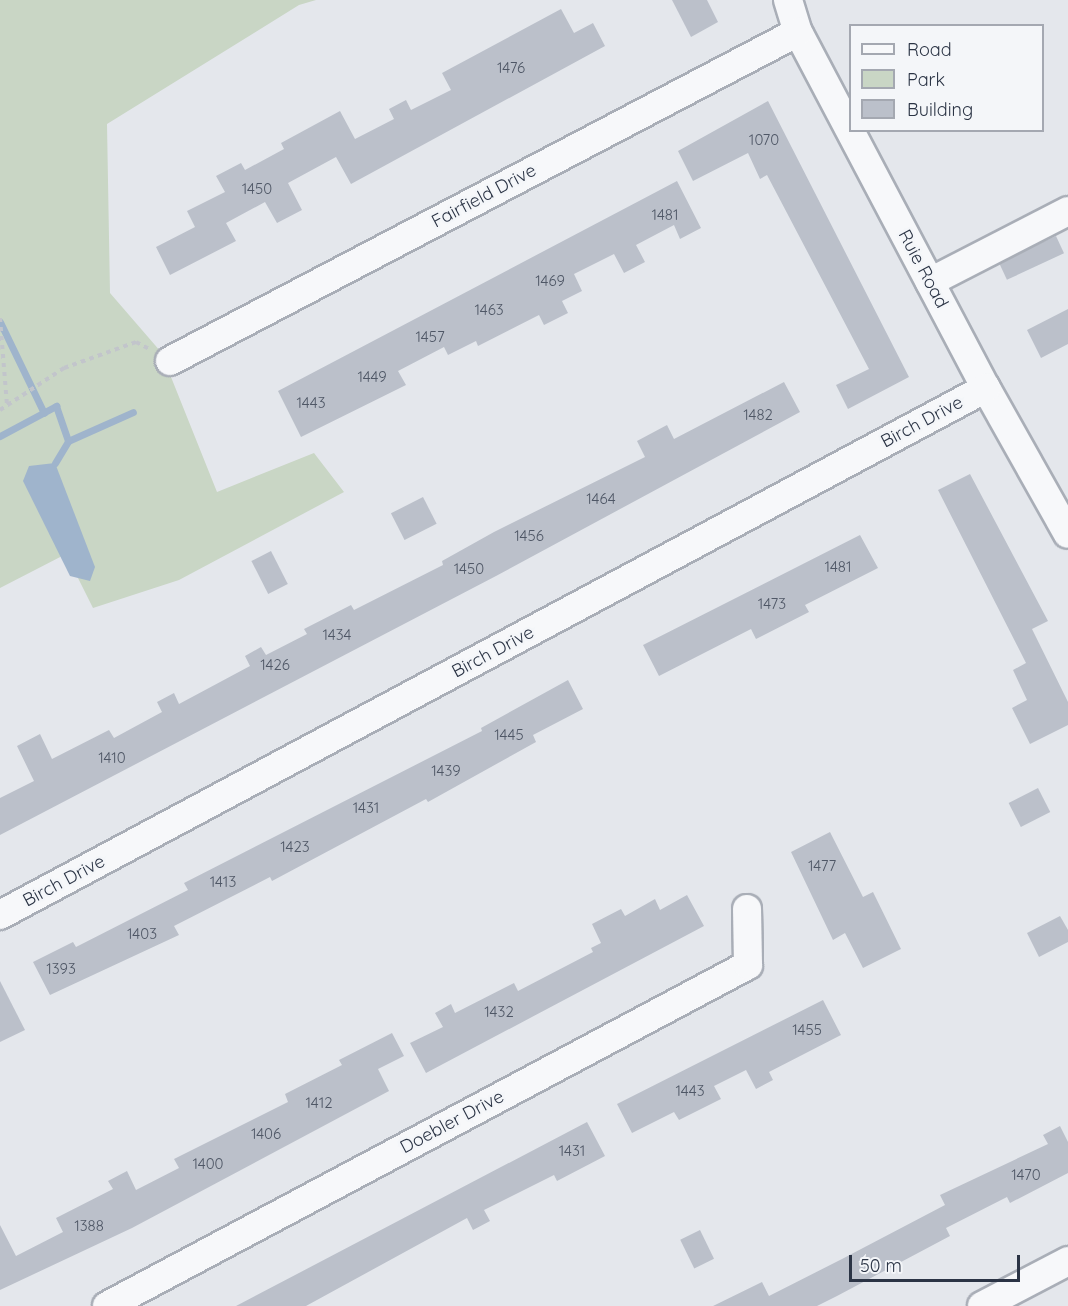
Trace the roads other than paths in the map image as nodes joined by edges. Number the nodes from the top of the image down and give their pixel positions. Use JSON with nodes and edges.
{"nodes":[{"id":1,"x":788,"y":0,"type":"edge"},
{"id":2,"x":798,"y":32,"type":"junction"},
{"id":3,"x":849,"y":129,"type":"edge"},
{"id":4,"x":851,"y":132,"type":"edge"},
{"id":5,"x":1068,"y":211,"type":"edge"},
{"id":6,"x":930,"y":282,"type":"junction"},
{"id":7,"x":170,"y":361,"type":"road end"},
{"id":8,"x":986,"y":388,"type":"junction"},
{"id":9,"x":1068,"y":534,"type":"edge"},
{"id":10,"x":747,"y":909,"type":"dead end"},
{"id":11,"x":0,"y":915,"type":"edge"},
{"id":12,"x":1068,"y":1261,"type":"edge"},
{"id":13,"x":107,"y":1306,"type":"edge"},
{"id":14,"x":982,"y":1306,"type":"edge"}],
"edges":[{"from":1,"to":2,"type":"street","name":"Ruie Road"},
{"from":2,"to":3,"type":"street","name":"Ruie Road"},
{"from":2,"to":7,"type":"street","name":"Fairfield Drive"},
{"from":4,"to":6,"type":"street","name":"Ruie Road"},
{"from":5,"to":6,"type":"street"},
{"from":6,"to":8,"type":"street","name":"Ruie Road"},
{"from":8,"to":9,"type":"street","name":"Ruie Road"},
{"from":8,"to":11,"type":"street","name":"Birch Drive"},
{"from":10,"to":13,"type":"street","name":"Doebler Drive"},
{"from":12,"to":14,"type":"street"}]}
